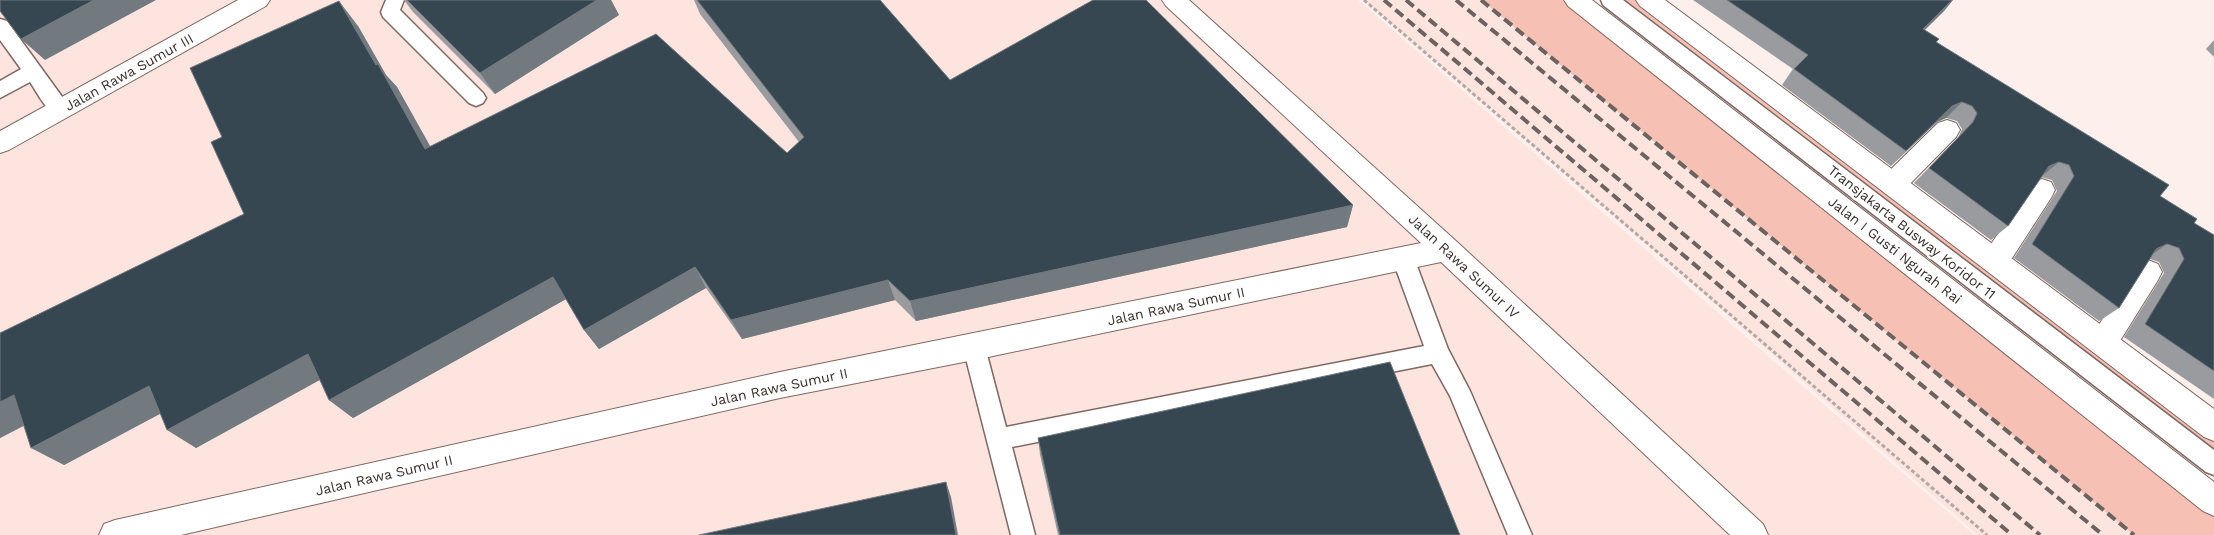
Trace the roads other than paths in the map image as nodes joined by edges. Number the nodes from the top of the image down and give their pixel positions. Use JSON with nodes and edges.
{"nodes":[{"id":1,"x":258,"y":0,"type":"edge"},
{"id":2,"x":395,"y":0,"type":"edge"},
{"id":3,"x":1174,"y":0,"type":"edge"},
{"id":4,"x":1576,"y":0,"type":"edge"},
{"id":5,"x":1610,"y":0,"type":"edge"},
{"id":6,"x":1648,"y":0,"type":"edge"},
{"id":7,"x":0,"y":26,"type":"edge"},
{"id":8,"x":34,"y":71,"type":"junction"},
{"id":9,"x":0,"y":90,"type":"edge"},
{"id":10,"x":476,"y":98,"type":"dead end"},
{"id":11,"x":61,"y":110,"type":"junction"},
{"id":12,"x":1946,"y":130,"type":"edge"},
{"id":13,"x":0,"y":144,"type":"edge"},
{"id":14,"x":1893,"y":184,"type":"junction"},
{"id":15,"x":2042,"y":190,"type":"edge"},
{"id":16,"x":1446,"y":249,"type":"junction"},
{"id":17,"x":1403,"y":258,"type":"junction"},
{"id":18,"x":1994,"y":261,"type":"junction"},
{"id":19,"x":2148,"y":272,"type":"edge"},
{"id":20,"x":2103,"y":343,"type":"junction"},
{"id":21,"x":974,"y":347,"type":"junction"},
{"id":22,"x":1438,"y":354,"type":"junction"},
{"id":23,"x":2214,"y":427,"type":"edge"},
{"id":24,"x":999,"y":439,"type":"junction"},
{"id":25,"x":2214,"y":464,"type":"edge"},
{"id":26,"x":2214,"y":501,"type":"edge"},
{"id":27,"x":115,"y":535,"type":"edge"},
{"id":28,"x":1023,"y":535,"type":"edge"},
{"id":29,"x":1520,"y":535,"type":"edge"},
{"id":30,"x":1752,"y":535,"type":"edge"}],
"edges":[{"from":1,"to":11,"type":"street","name":"Jalan Rawa Sumur III"},
{"from":2,"to":10,"type":"lane"},
{"from":3,"to":16,"type":"street","name":"Jalan Rawa Sumur IV"},
{"from":4,"to":26,"type":"street","name":"Jalan I Gusti Ngurah Rai"},
{"from":5,"to":25,"type":"lane","name":"Transjakarta Busway Koridor 11"},
{"from":6,"to":14,"type":"street"},
{"from":7,"to":8,"type":"lane"},
{"from":8,"to":9,"type":"lane"},
{"from":8,"to":11,"type":"lane"},
{"from":11,"to":13,"type":"street","name":"Jalan Rawa Sumur III"},
{"from":12,"to":14,"type":"street"},
{"from":14,"to":18,"type":"street"},
{"from":15,"to":18,"type":"street"},
{"from":16,"to":17,"type":"street","name":"Jalan Rawa Sumur II"},
{"from":16,"to":30,"type":"street","name":"Jalan Rawa Sumur IV"},
{"from":17,"to":21,"type":"street","name":"Jalan Rawa Sumur II"},
{"from":17,"to":22,"type":"lane"},
{"from":18,"to":20,"type":"street"},
{"from":19,"to":20,"type":"street"},
{"from":20,"to":23,"type":"street"},
{"from":21,"to":24,"type":"lane"},
{"from":21,"to":27,"type":"street","name":"Jalan Rawa Sumur II"},
{"from":22,"to":24,"type":"lane"},
{"from":22,"to":29,"type":"lane"},
{"from":24,"to":28,"type":"lane"}]}
